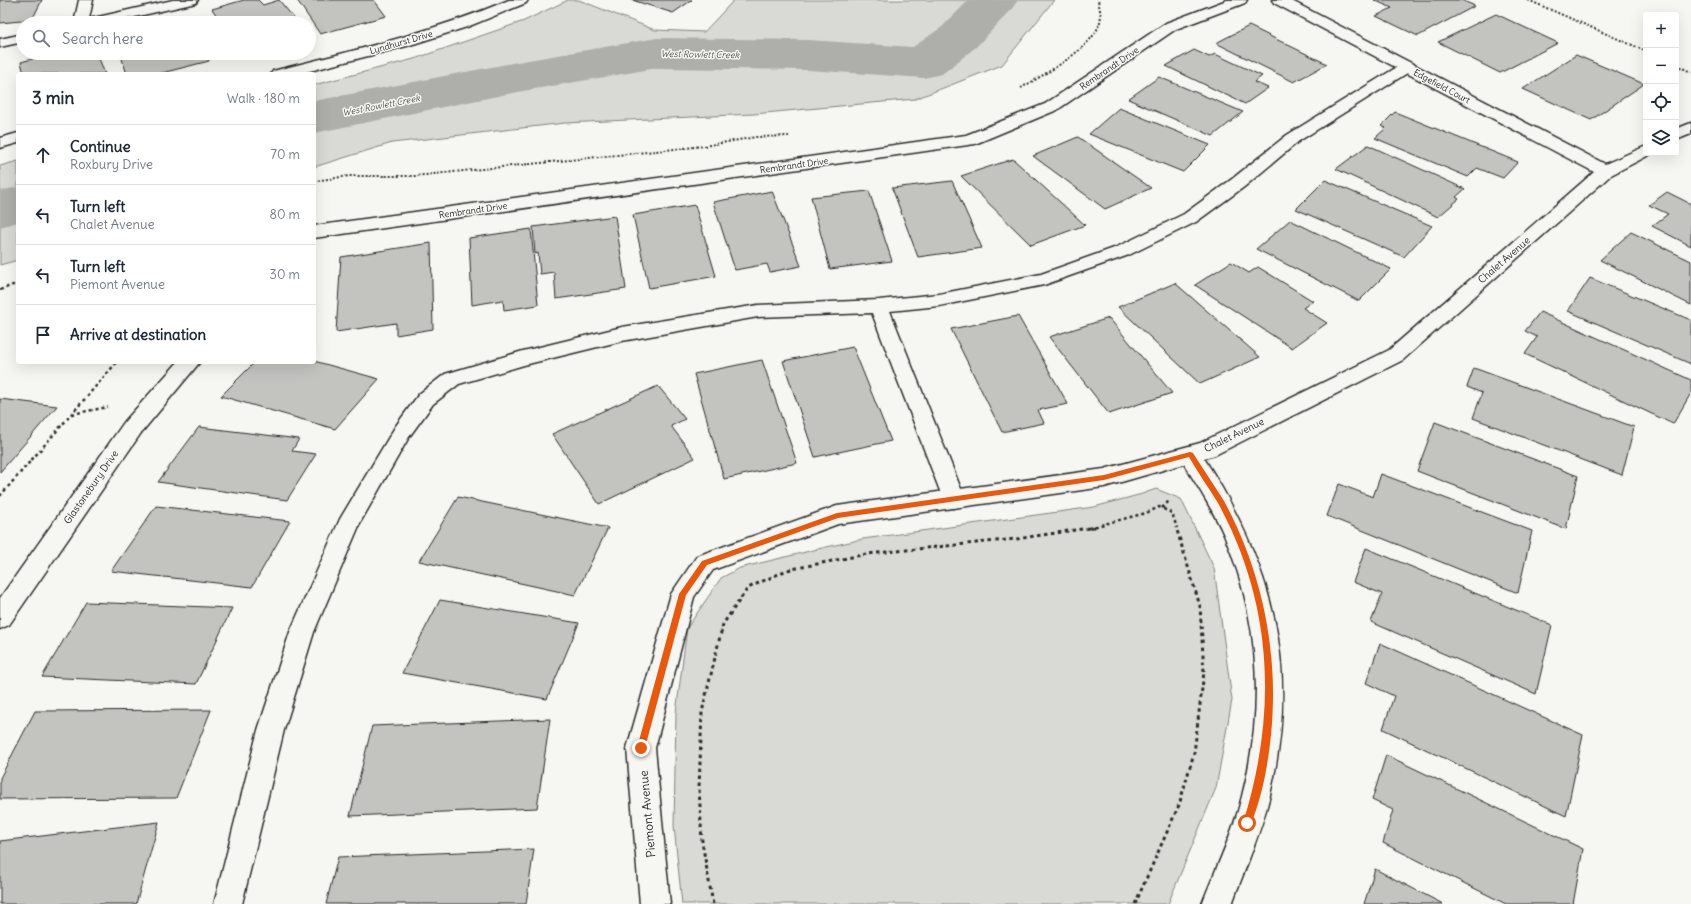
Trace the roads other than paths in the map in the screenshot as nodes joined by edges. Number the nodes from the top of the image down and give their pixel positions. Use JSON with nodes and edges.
{"nodes":[{"id":1,"x":86,"y":0,"type":"edge"},
{"id":2,"x":191,"y":0,"type":"edge"},
{"id":3,"x":521,"y":0,"type":"edge"},
{"id":4,"x":1240,"y":0,"type":"edge"},
{"id":5,"x":1279,"y":0,"type":"edge"},
{"id":6,"x":83,"y":16,"type":"edge"},
{"id":7,"x":120,"y":16,"type":"edge"},
{"id":8,"x":16,"y":40,"type":"edge"},
{"id":9,"x":0,"y":43,"type":"edge"},
{"id":10,"x":1407,"y":67,"type":"junction"},
{"id":11,"x":287,"y":72,"type":"edge"},
{"id":12,"x":1691,"y":128,"type":"edge"},
{"id":13,"x":1679,"y":134,"type":"edge"},
{"id":14,"x":16,"y":139,"type":"edge"},
{"id":15,"x":0,"y":143,"type":"edge"},
{"id":16,"x":1643,"y":152,"type":"edge"},
{"id":17,"x":1605,"y":171,"type":"junction"},
{"id":18,"x":316,"y":232,"type":"edge"},
{"id":19,"x":879,"y":306,"type":"junction"},
{"id":20,"x":188,"y":364,"type":"edge"},
{"id":21,"x":1190,"y":455,"type":"junction"},
{"id":22,"x":954,"y":499,"type":"junction"},
{"id":23,"x":701,"y":566,"type":"joint"},
{"id":24,"x":0,"y":618,"type":"edge"},
{"id":25,"x":228,"y":904,"type":"edge"},
{"id":26,"x":655,"y":904,"type":"edge"},
{"id":27,"x":1217,"y":904,"type":"edge"}],
"edges":[{"from":1,"to":6,"type":"lane"},
{"from":2,"to":7,"type":"lane"},
{"from":3,"to":11,"type":"street","name":"Lyndhurst Drive"},
{"from":4,"to":18,"type":"street","name":"Rembrandt Drive"},
{"from":5,"to":10,"type":"street","name":"Edgefield Court"},
{"from":8,"to":9,"type":"lane"},
{"from":10,"to":17,"type":"street","name":"Edgefield Court"},
{"from":10,"to":19,"type":"lane"},
{"from":12,"to":13,"type":"street"},
{"from":14,"to":15,"type":"street"},
{"from":16,"to":17,"type":"street","name":"Chalet Avenue"},
{"from":17,"to":21,"type":"street","name":"Chalet Avenue"},
{"from":19,"to":22,"type":"lane"},
{"from":19,"to":25,"type":"lane"},
{"from":20,"to":24,"type":"street","name":"Glastonebury Drive"},
{"from":21,"to":22,"type":"street","name":"Chalet Avenue"},
{"from":21,"to":27,"type":"street"},
{"from":22,"to":23,"type":"street","name":"Chalet Avenue"},
{"from":23,"to":26,"type":"street","name":"Piemont Avenue"}]}
